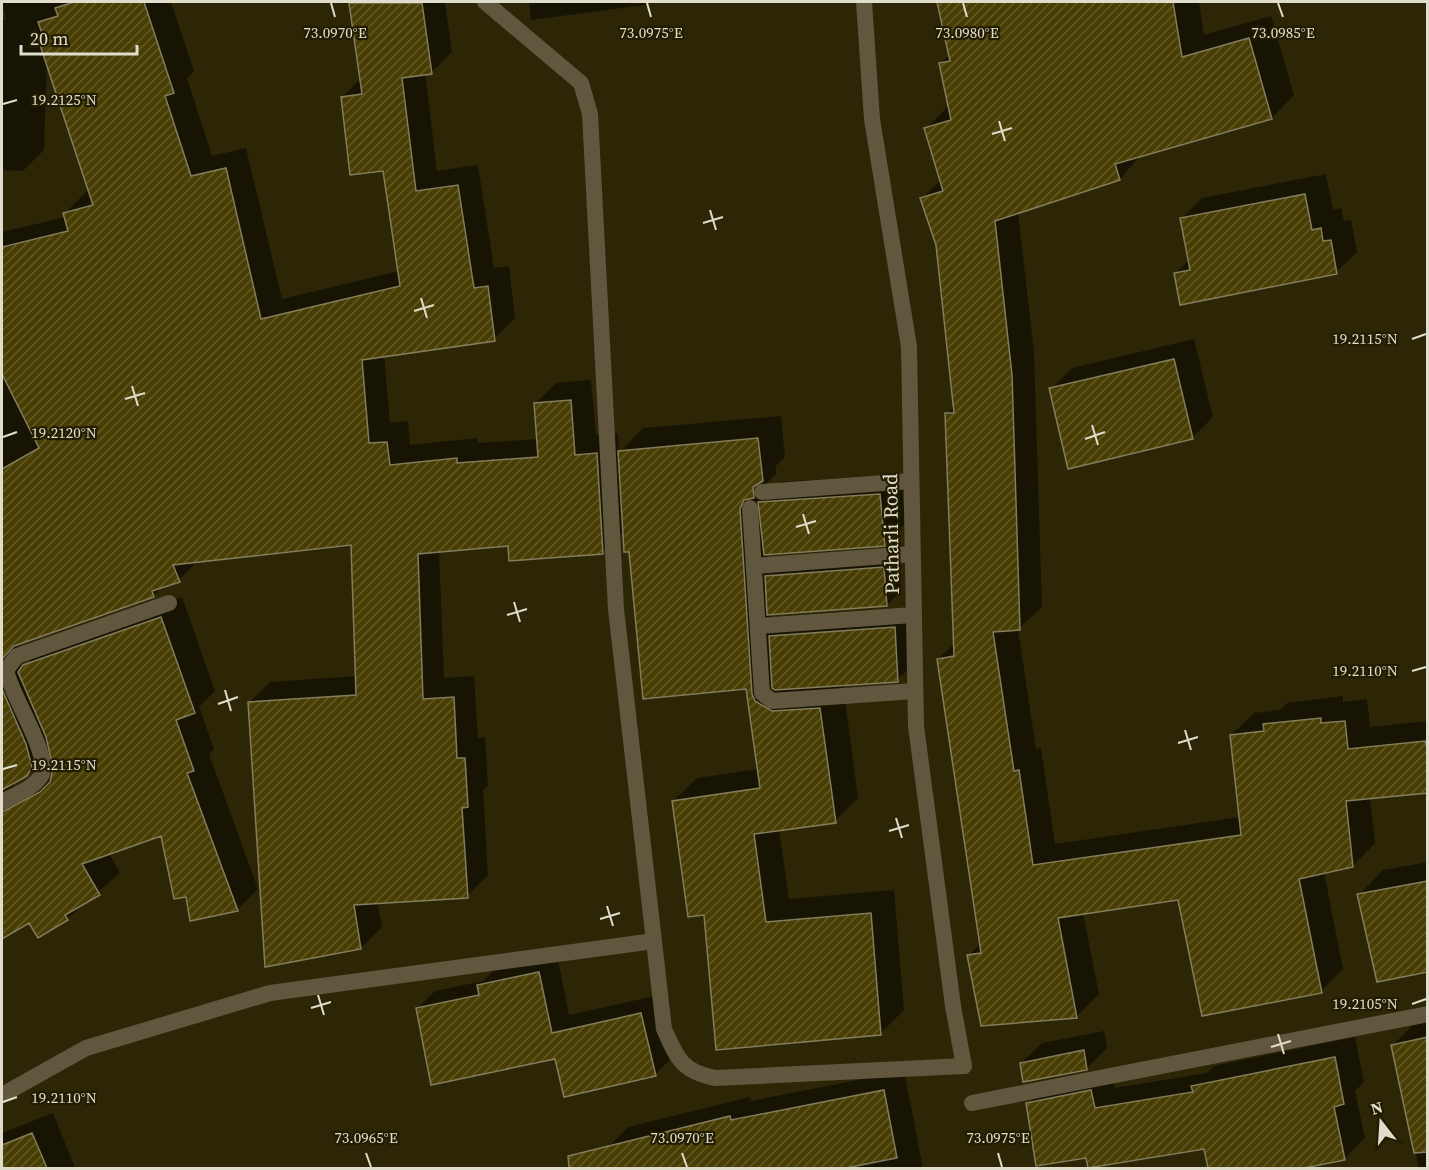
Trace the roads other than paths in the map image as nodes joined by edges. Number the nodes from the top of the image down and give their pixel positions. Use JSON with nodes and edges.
{"nodes":[{"id":1,"x":485,"y":2,"type":"edge"},
{"id":2,"x":864,"y":2,"type":"edge"},
{"id":3,"x":911,"y":481,"type":"junction"},
{"id":4,"x":762,"y":492,"type":"dead end"},
{"id":5,"x":750,"y":508,"type":"dead end"},
{"id":6,"x":912,"y":554,"type":"junction"},
{"id":7,"x":754,"y":566,"type":"junction"},
{"id":8,"x":169,"y":603,"type":"dead end"},
{"id":9,"x":913,"y":615,"type":"junction"},
{"id":10,"x":759,"y":626,"type":"junction"},
{"id":11,"x":915,"y":691,"type":"junction"},
{"id":12,"x":2,"y":802,"type":"edge"},
{"id":13,"x":654,"y":941,"type":"junction"},
{"id":14,"x":1428,"y":1014,"type":"edge"},
{"id":15,"x":2,"y":1093,"type":"edge"},
{"id":16,"x":972,"y":1103,"type":"dead end"}],
"edges":[{"from":1,"to":13,"type":"street"},
{"from":2,"to":3,"type":"street","name":"Patharli Road"},
{"from":3,"to":4,"type":"street"},
{"from":3,"to":6,"type":"street","name":"Patharli Road"},
{"from":5,"to":7,"type":"street"},
{"from":6,"to":7,"type":"street"},
{"from":6,"to":9,"type":"street","name":"Patharli Road"},
{"from":7,"to":10,"type":"street"},
{"from":8,"to":12,"type":"street"},
{"from":9,"to":10,"type":"street"},
{"from":9,"to":11,"type":"street","name":"Patharli Road"},
{"from":10,"to":11,"type":"street"},
{"from":11,"to":13,"type":"street","name":"Patharli Road"},
{"from":13,"to":15,"type":"street"},
{"from":14,"to":16,"type":"street"}]}
